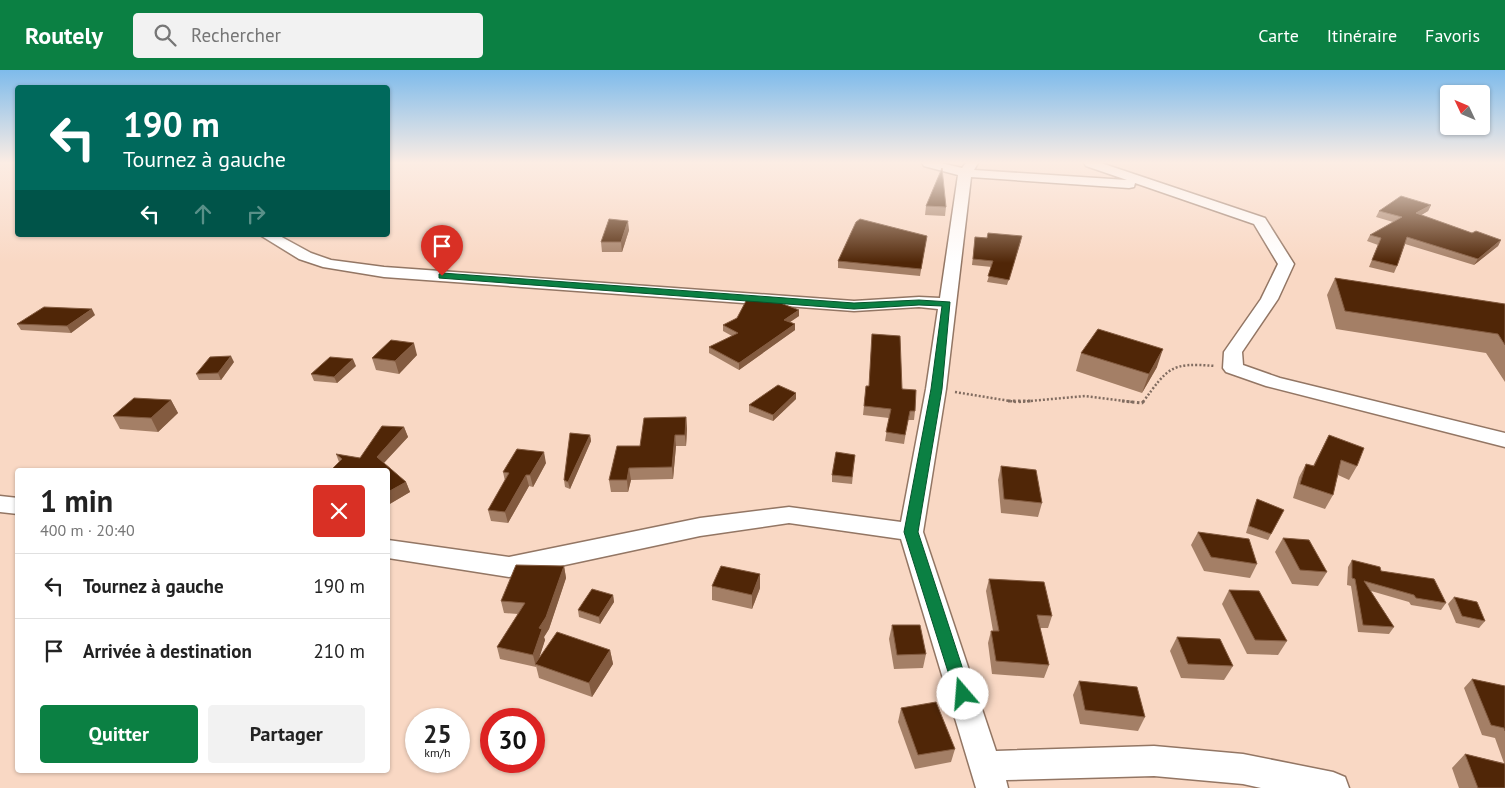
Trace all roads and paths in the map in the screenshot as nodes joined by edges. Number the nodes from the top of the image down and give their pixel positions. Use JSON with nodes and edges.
{"nodes":[{"id":1,"x":964,"y":197,"type":"edge"},
{"id":2,"x":1187,"y":197,"type":"edge"},
{"id":3,"x":271,"y":237,"type":"edge"},
{"id":4,"x":947,"y":304,"type":"junction"},
{"id":5,"x":1233,"y":368,"type":"junction"},
{"id":6,"x":936,"y":389,"type":"junction"},
{"id":7,"x":1505,"y":440,"type":"edge"},
{"id":8,"x":911,"y":532,"type":"junction"},
{"id":9,"x":390,"y":549,"type":"edge"},
{"id":10,"x":989,"y":777,"type":"edge"},
{"id":11,"x":1333,"y":788,"type":"edge"}],
"edges":[{"from":1,"to":4,"type":"street"},
{"from":2,"to":5,"type":"street"},
{"from":3,"to":4,"type":"street"},
{"from":4,"to":6,"type":"street"},
{"from":5,"to":6,"type":"path"},
{"from":5,"to":7,"type":"street"},
{"from":6,"to":8,"type":"street"},
{"from":8,"to":9,"type":"street"},
{"from":8,"to":10,"type":"street"},
{"from":10,"to":11,"type":"street"}]}
